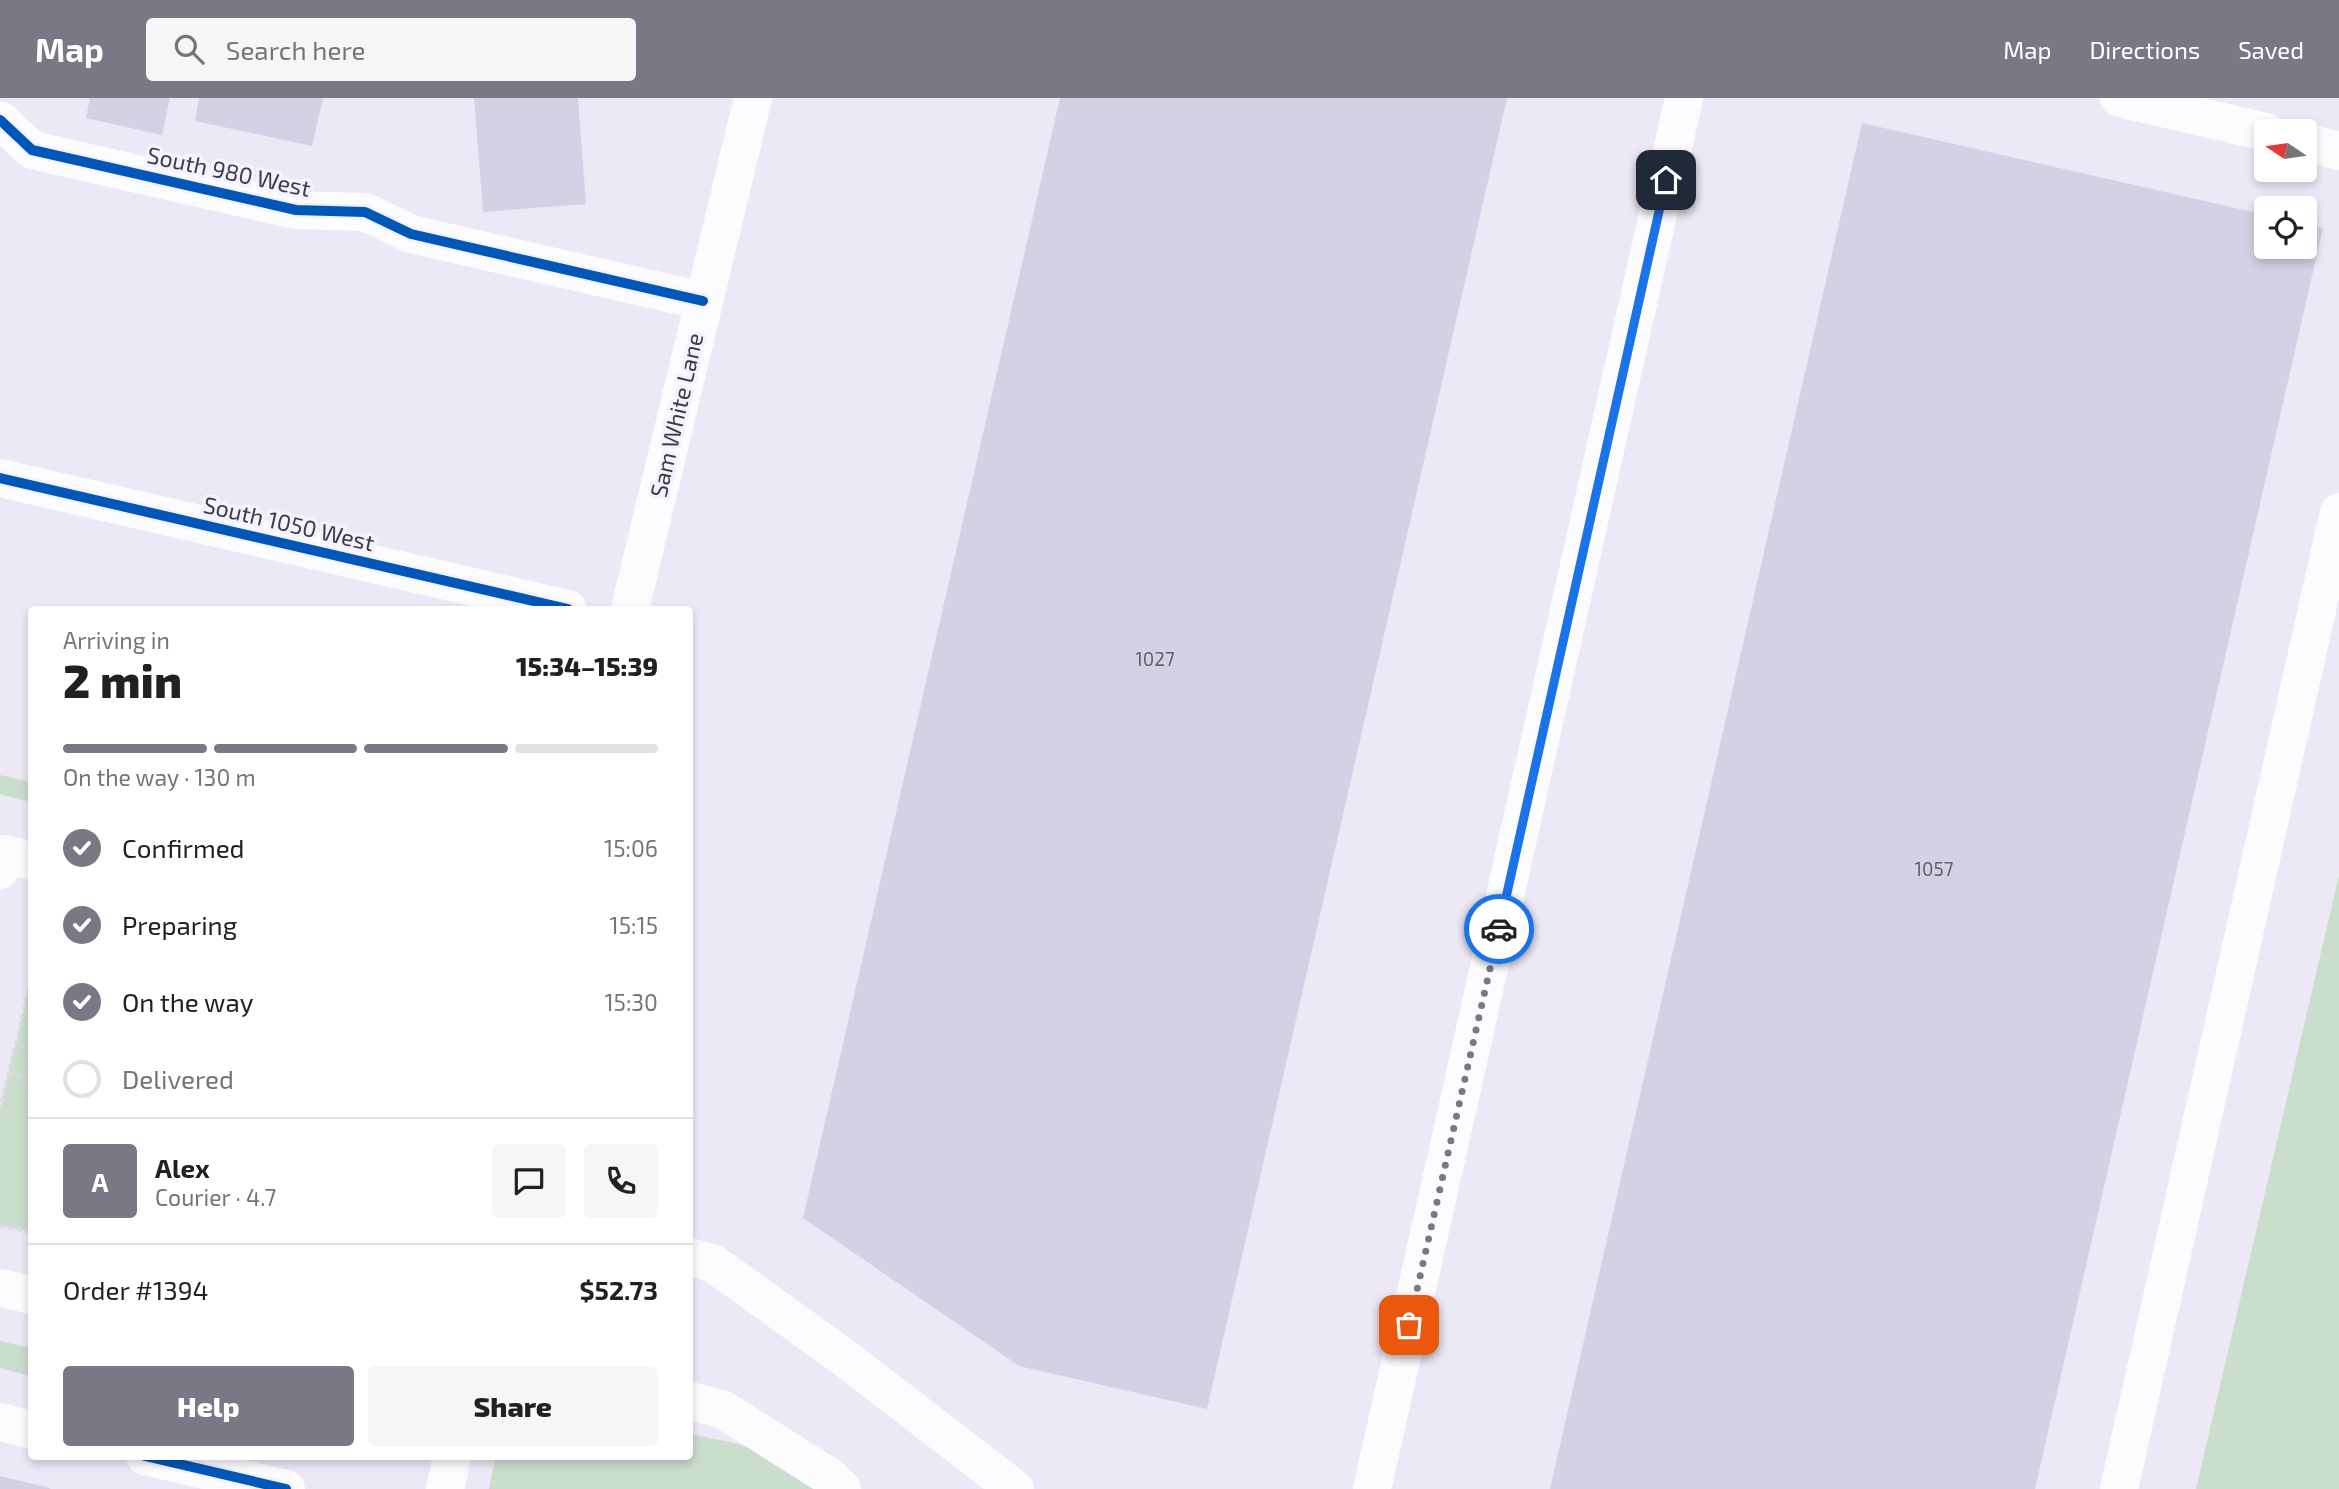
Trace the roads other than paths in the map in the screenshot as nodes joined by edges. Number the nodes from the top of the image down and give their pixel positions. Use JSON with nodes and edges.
{"nodes":[{"id":1,"x":753,"y":98,"type":"edge"},
{"id":2,"x":1684,"y":98,"type":"edge"},
{"id":3,"x":2119,"y":98,"type":"edge"},
{"id":4,"x":0,"y":120,"type":"edge"},
{"id":5,"x":2254,"y":129,"type":"edge"},
{"id":6,"x":2317,"y":145,"type":"edge"},
{"id":7,"x":2339,"y":151,"type":"edge"},
{"id":8,"x":703,"y":301,"type":"junction"},
{"id":9,"x":0,"y":478,"type":"edge"},
{"id":10,"x":2339,"y":512,"type":"edge"},
{"id":11,"x":555,"y":606,"type":"edge"},
{"id":12,"x":631,"y":606,"type":"edge"},
{"id":13,"x":28,"y":859,"type":"edge"},
{"id":14,"x":0,"y":870,"type":"edge"},
{"id":15,"x":693,"y":1258,"type":"edge"},
{"id":16,"x":0,"y":1288,"type":"edge"},
{"id":17,"x":28,"y":1294,"type":"edge"},
{"id":18,"x":693,"y":1402,"type":"edge"},
{"id":19,"x":0,"y":1422,"type":"edge"},
{"id":20,"x":28,"y":1429,"type":"edge"},
{"id":21,"x":451,"y":1460,"type":"edge"},
{"id":22,"x":151,"y":1468,"type":"edge"},
{"id":23,"x":286,"y":1489,"type":"edge"},
{"id":24,"x":445,"y":1489,"type":"edge"},
{"id":25,"x":842,"y":1489,"type":"edge"},
{"id":26,"x":1015,"y":1489,"type":"edge"},
{"id":27,"x":1372,"y":1489,"type":"edge"},
{"id":28,"x":2119,"y":1489,"type":"edge"}],
"edges":[{"from":1,"to":8,"type":"street","name":"Sam White Lane"},
{"from":2,"to":27,"type":"street"},
{"from":3,"to":5,"type":"street"},
{"from":4,"to":8,"type":"street","name":"South 980 West"},
{"from":6,"to":7,"type":"street"},
{"from":8,"to":12,"type":"street","name":"Sam White Lane"},
{"from":9,"to":11,"type":"street","name":"South 1050 West"},
{"from":10,"to":28,"type":"street"},
{"from":13,"to":14,"type":"street"},
{"from":15,"to":26,"type":"street"},
{"from":16,"to":17,"type":"street"},
{"from":18,"to":25,"type":"street"},
{"from":19,"to":20,"type":"street"},
{"from":21,"to":24,"type":"street"},
{"from":22,"to":23,"type":"street"}]}
